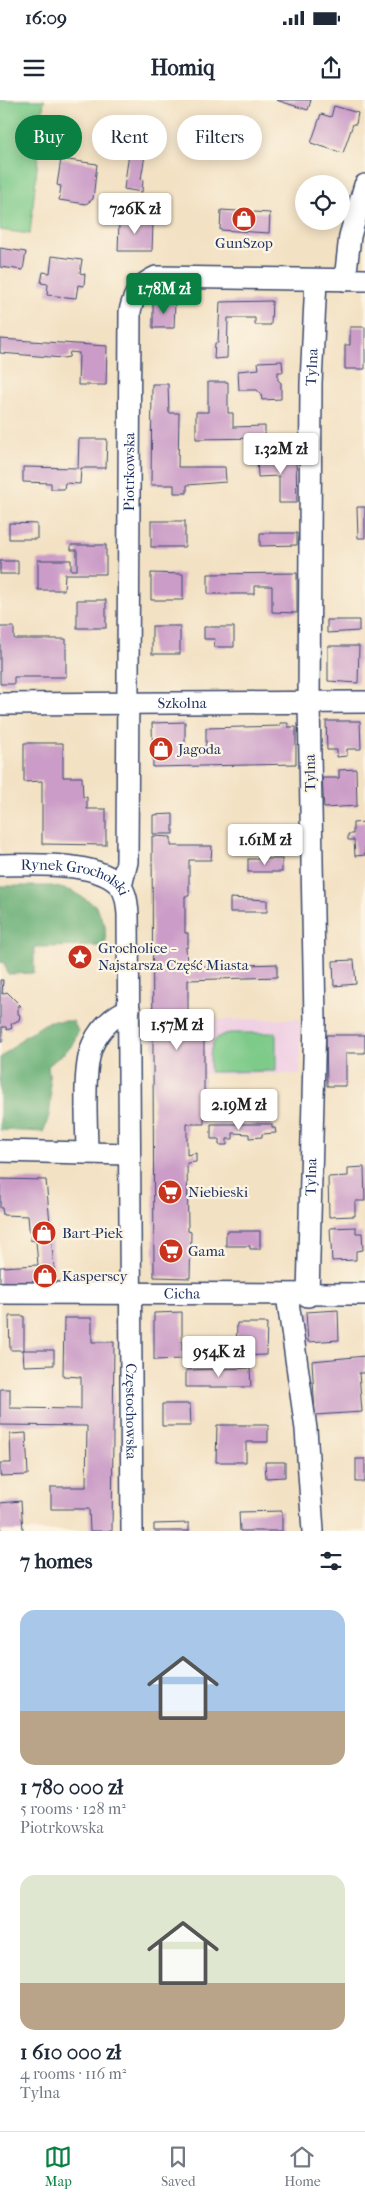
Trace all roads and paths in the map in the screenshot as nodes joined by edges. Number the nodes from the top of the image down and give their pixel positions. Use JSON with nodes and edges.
{"nodes":[{"id":1,"x":365,"y":185,"type":"edge"},
{"id":2,"x":316,"y":280,"type":"junction"},
{"id":3,"x":355,"y":280,"type":"edge"},
{"id":4,"x":309,"y":702,"type":"junction"},
{"id":5,"x":365,"y":702,"type":"edge"},
{"id":6,"x":128,"y":703,"type":"junction"},
{"id":7,"x":0,"y":704,"type":"edge"},
{"id":8,"x":0,"y":865,"type":"edge"},
{"id":9,"x":120,"y":886,"type":"junction"},
{"id":10,"x":129,"y":1009,"type":"junction"},
{"id":11,"x":0,"y":1151,"type":"edge"},
{"id":12,"x":87,"y":1152,"type":"junction"},
{"id":13,"x":128,"y":1154,"type":"junction"},
{"id":14,"x":0,"y":1293,"type":"edge"},
{"id":15,"x":130,"y":1294,"type":"junction"},
{"id":16,"x":365,"y":1294,"type":"edge"},
{"id":17,"x":287,"y":1296,"type":"junction"},
{"id":18,"x":308,"y":1296,"type":"junction"},
{"id":19,"x":132,"y":1531,"type":"edge"},
{"id":20,"x":314,"y":1531,"type":"edge"}],
"edges":[{"from":1,"to":3,"type":"street"},
{"from":2,"to":3,"type":"street","name":"Piotrkowska"},
{"from":2,"to":4,"type":"street","name":"Tylna"},
{"from":2,"to":6,"type":"street","name":"Piotrkowska"},
{"from":4,"to":5,"type":"street","name":"Szkolna"},
{"from":4,"to":6,"type":"street","name":"Szkolna"},
{"from":4,"to":18,"type":"street","name":"Tylna"},
{"from":6,"to":7,"type":"street","name":"Szkolna"},
{"from":6,"to":9,"type":"street","name":"Piotrkowska"},
{"from":8,"to":9,"type":"street","name":"Rynek Grocholski"},
{"from":9,"to":10,"type":"street","name":"Rynek Grocholski"},
{"from":10,"to":12,"type":"street"},
{"from":10,"to":13,"type":"street","name":"Rynek Grocholski"},
{"from":11,"to":12,"type":"street"},
{"from":12,"to":13,"type":"street"},
{"from":13,"to":15,"type":"street","name":"Rynek Grocholski"},
{"from":14,"to":15,"type":"street","name":"Cicha"},
{"from":15,"to":17,"type":"street","name":"Cicha"},
{"from":15,"to":19,"type":"street","name":"Częstochowska"},
{"from":16,"to":18,"type":"street","name":"Cicha"},
{"from":17,"to":18,"type":"street","name":"Cicha"},
{"from":17,"to":20,"type":"street"}]}
